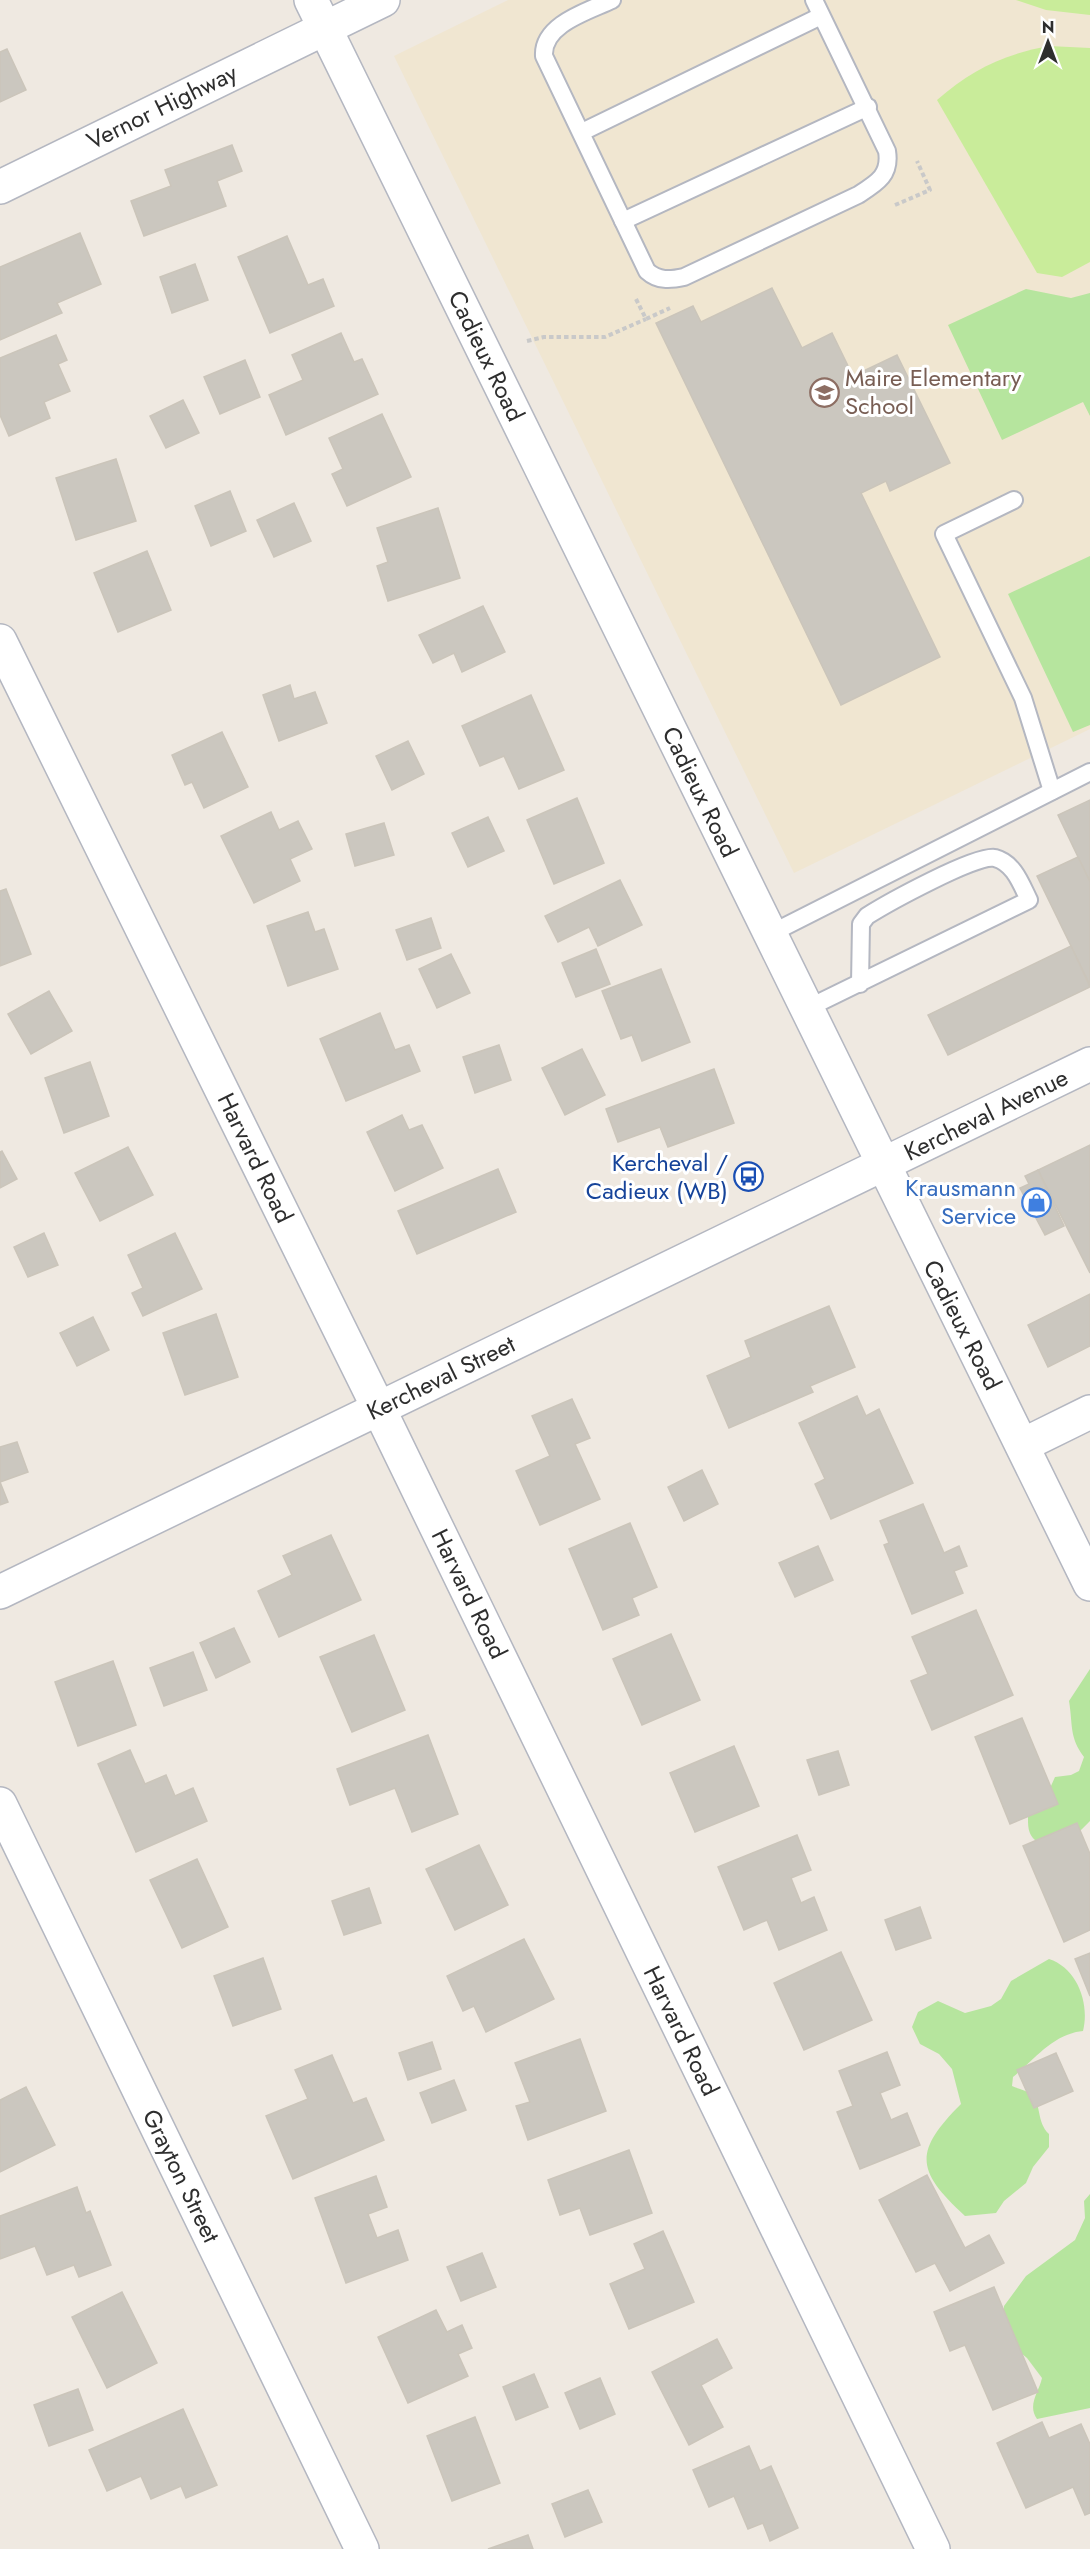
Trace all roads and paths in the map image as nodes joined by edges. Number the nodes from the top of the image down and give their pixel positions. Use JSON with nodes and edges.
{"nodes":[{"id":1,"x":383,"y":0,"type":"edge"},
{"id":2,"x":612,"y":0,"type":"edge"},
{"id":3,"x":814,"y":0,"type":"edge"},
{"id":4,"x":318,"y":14,"type":"edge"},
{"id":5,"x":821,"y":16,"type":"junction"},
{"id":6,"x":868,"y":106,"type":"junction"},
{"id":7,"x":582,"y":132,"type":"junction"},
{"id":8,"x":0,"y":187,"type":"edge"},
{"id":9,"x":623,"y":221,"type":"junction"},
{"id":10,"x":646,"y":319,"type":"dead end"},
{"id":11,"x":527,"y":341,"type":"dead end"},
{"id":12,"x":1014,"y":500,"type":"dead end"},
{"id":13,"x":0,"y":641,"type":"edge"},
{"id":14,"x":1090,"y":772,"type":"edge"},
{"id":15,"x":1052,"y":791,"type":"junction"},
{"id":16,"x":770,"y":934,"type":"junction"},
{"id":17,"x":860,"y":984,"type":"junction"},
{"id":18,"x":808,"y":1008,"type":"junction"},
{"id":19,"x":1090,"y":1064,"type":"edge"},
{"id":20,"x":882,"y":1165,"type":"junction"},
{"id":21,"x":379,"y":1409,"type":"junction"},
{"id":22,"x":1090,"y":1412,"type":"edge"},
{"id":23,"x":1023,"y":1444,"type":"junction"},
{"id":24,"x":1090,"y":1584,"type":"edge"},
{"id":25,"x":0,"y":1592,"type":"edge"},
{"id":26,"x":0,"y":1804,"type":"edge"},
{"id":27,"x":362,"y":2549,"type":"edge"},
{"id":28,"x":933,"y":2549,"type":"edge"}],
"edges":[{"from":1,"to":4,"type":"street","name":"Vernor Highway"},
{"from":2,"to":7,"type":"lane"},
{"from":3,"to":5,"type":"lane"},
{"from":4,"to":8,"type":"street","name":"Vernor Highway"},
{"from":4,"to":16,"type":"street","name":"Cadieux Road"},
{"from":5,"to":6,"type":"lane"},
{"from":5,"to":7,"type":"lane"},
{"from":6,"to":9,"type":"lane"},
{"from":6,"to":9,"type":"lane"},
{"from":7,"to":9,"type":"lane"},
{"from":10,"to":11,"type":"path"},
{"from":12,"to":15,"type":"lane"},
{"from":13,"to":21,"type":"street","name":"Harvard Road"},
{"from":14,"to":15,"type":"lane"},
{"from":15,"to":16,"type":"lane"},
{"from":16,"to":18,"type":"street","name":"Cadieux Road"},
{"from":17,"to":17,"type":"lane"},
{"from":17,"to":18,"type":"lane"},
{"from":18,"to":20,"type":"street","name":"Cadieux Road"},
{"from":19,"to":20,"type":"street","name":"Kercheval Avenue"},
{"from":20,"to":21,"type":"street","name":"Kercheval Street"},
{"from":20,"to":23,"type":"street","name":"Cadieux Road"},
{"from":21,"to":25,"type":"street","name":"Kercheval Street"},
{"from":21,"to":28,"type":"street","name":"Harvard Road"},
{"from":22,"to":23,"type":"street"},
{"from":23,"to":24,"type":"street","name":"Cadieux Road"},
{"from":26,"to":27,"type":"street","name":"Grayton Street"}]}
